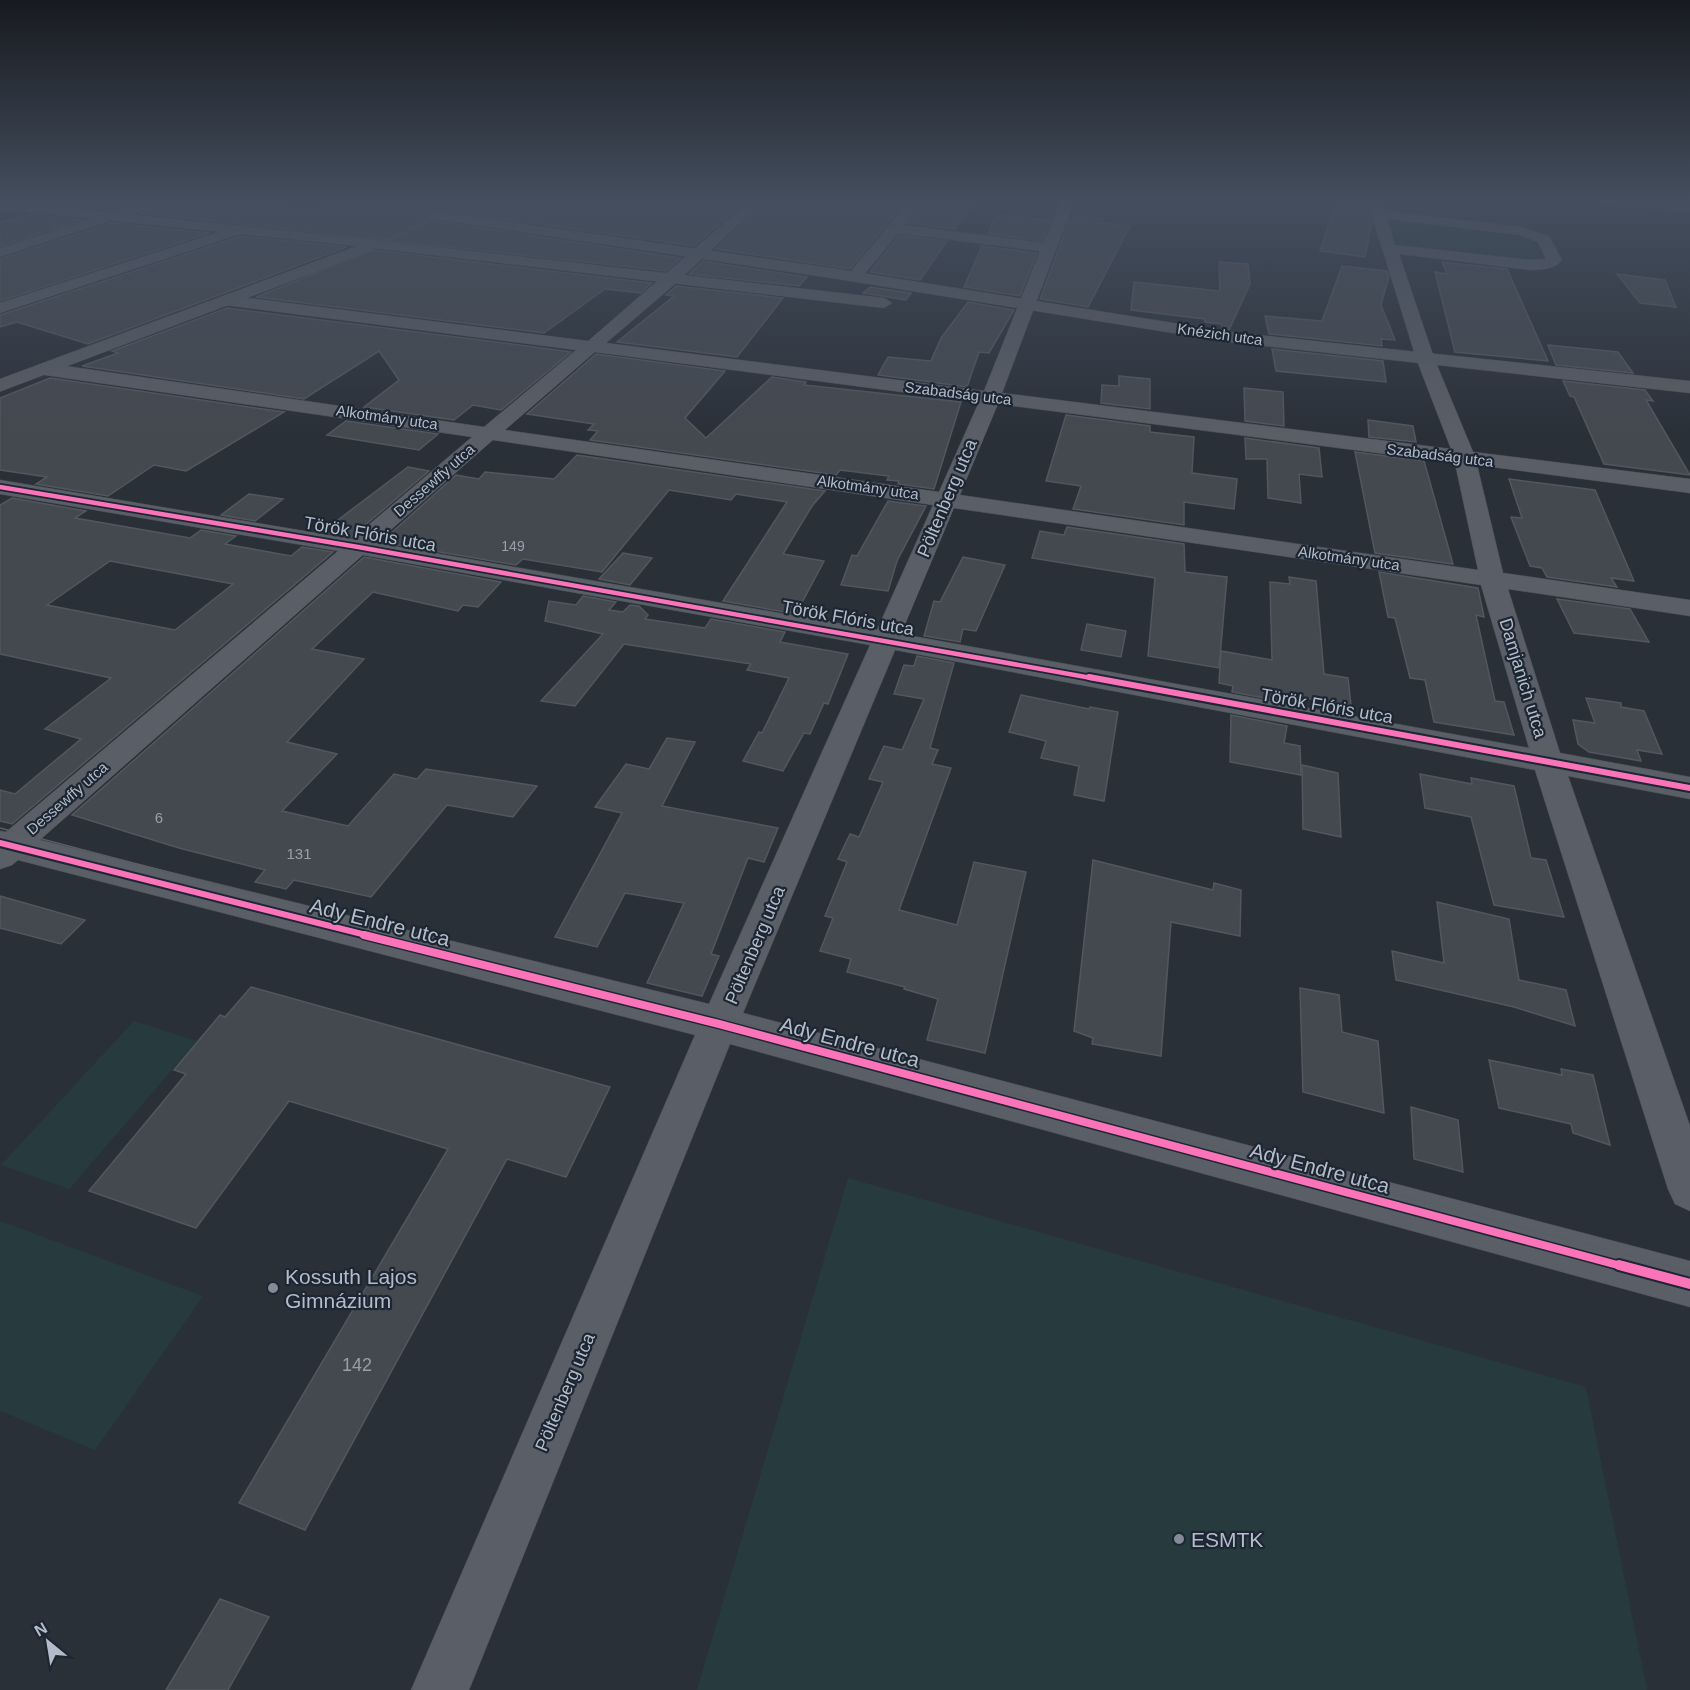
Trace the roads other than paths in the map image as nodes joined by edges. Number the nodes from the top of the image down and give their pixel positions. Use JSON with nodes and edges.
{"nodes":[{"id":1,"x":92,"y":278,"type":"edge"},
{"id":2,"x":284,"y":278,"type":"edge"},
{"id":3,"x":661,"y":278,"type":"edge"},
{"id":4,"x":858,"y":278,"type":"edge"},
{"id":5,"x":1038,"y":278,"type":"edge"},
{"id":6,"x":1399,"y":278,"type":"edge"},
{"id":7,"x":671,"y":279,"type":"junction"},
{"id":8,"x":225,"y":300,"type":"junction"},
{"id":9,"x":906,"y":305,"type":"dead end"},
{"id":10,"x":0,"y":308,"type":"edge"},
{"id":11,"x":1026,"y":311,"type":"junction"},
{"id":12,"x":965,"y":312,"type":"dead end"},
{"id":13,"x":591,"y":347,"type":"junction"},
{"id":14,"x":1425,"y":358,"type":"junction"},
{"id":15,"x":45,"y":369,"type":"junction"},
{"id":16,"x":0,"y":385,"type":"edge"},
{"id":17,"x":1690,"y":387,"type":"edge"},
{"id":18,"x":991,"y":397,"type":"junction"},
{"id":19,"x":490,"y":432,"type":"junction"},
{"id":20,"x":1465,"y":458,"type":"junction"},
{"id":21,"x":1690,"y":486,"type":"edge"},
{"id":22,"x":0,"y":487,"type":"edge"},
{"id":23,"x":945,"y":499,"type":"junction"},
{"id":24,"x":358,"y":547,"type":"junction"},
{"id":25,"x":1492,"y":579,"type":"junction"},
{"id":26,"x":1690,"y":608,"type":"edge"},
{"id":27,"x":887,"y":640,"type":"junction"},
{"id":28,"x":1548,"y":762,"type":"junction"},
{"id":29,"x":1690,"y":788,"type":"edge"},
{"id":30,"x":4,"y":848,"type":"edge"},
{"id":31,"x":719,"y":1024,"type":"junction"},
{"id":32,"x":1690,"y":1189,"type":"edge"},
{"id":33,"x":1690,"y":1284,"type":"edge"},
{"id":34,"x":440,"y":1690,"type":"edge"}],
"edges":[{"from":1,"to":10,"type":"street"},
{"from":2,"to":8,"type":"street"},
{"from":3,"to":7,"type":"street"},
{"from":4,"to":11,"type":"street"},
{"from":5,"to":11,"type":"street","name":"Pöltenberg utca"},
{"from":6,"to":14,"type":"street","name":"Damjanich utca"},
{"from":7,"to":9,"type":"street"},
{"from":7,"to":13,"type":"street","name":"Dessewffy utca"},
{"from":8,"to":13,"type":"street","name":"Szabadság utca"},
{"from":8,"to":15,"type":"street"},
{"from":11,"to":12,"type":"street"},
{"from":11,"to":14,"type":"street","name":"Knézich utca"},
{"from":11,"to":18,"type":"street","name":"Pöltenberg utca"},
{"from":13,"to":18,"type":"street","name":"Szabadság utca"},
{"from":13,"to":19,"type":"street","name":"Dessewffy utca"},
{"from":14,"to":17,"type":"street","name":"Knézich utca"},
{"from":14,"to":20,"type":"street","name":"Damjanich utca"},
{"from":15,"to":16,"type":"street"},
{"from":15,"to":19,"type":"street","name":"Alkotmány utca"},
{"from":18,"to":20,"type":"street","name":"Szabadság utca"},
{"from":18,"to":23,"type":"street","name":"Pöltenberg utca"},
{"from":19,"to":23,"type":"street","name":"Alkotmány utca"},
{"from":19,"to":24,"type":"street","name":"Dessewffy utca"},
{"from":20,"to":21,"type":"street","name":"Szabadság utca"},
{"from":20,"to":25,"type":"street","name":"Damjanich utca"},
{"from":22,"to":24,"type":"street","name":"Török Flóris utca"},
{"from":23,"to":25,"type":"street","name":"Alkotmány utca"},
{"from":23,"to":27,"type":"street","name":"Pöltenberg utca"},
{"from":24,"to":27,"type":"street","name":"Török Flóris utca"},
{"from":24,"to":30,"type":"street","name":"Dessewffy utca"},
{"from":25,"to":26,"type":"street","name":"Alkotmány utca"},
{"from":25,"to":28,"type":"street","name":"Damjanich utca"},
{"from":27,"to":28,"type":"street","name":"Török Flóris utca"},
{"from":27,"to":31,"type":"street","name":"Pöltenberg utca"},
{"from":28,"to":29,"type":"street","name":"Török Flóris utca"},
{"from":28,"to":32,"type":"street","name":"Damjanich utca"},
{"from":30,"to":31,"type":"street","name":"Ady Endre utca"},
{"from":31,"to":33,"type":"street","name":"Ady Endre utca"},
{"from":31,"to":34,"type":"street","name":"Pöltenberg utca"}]}
